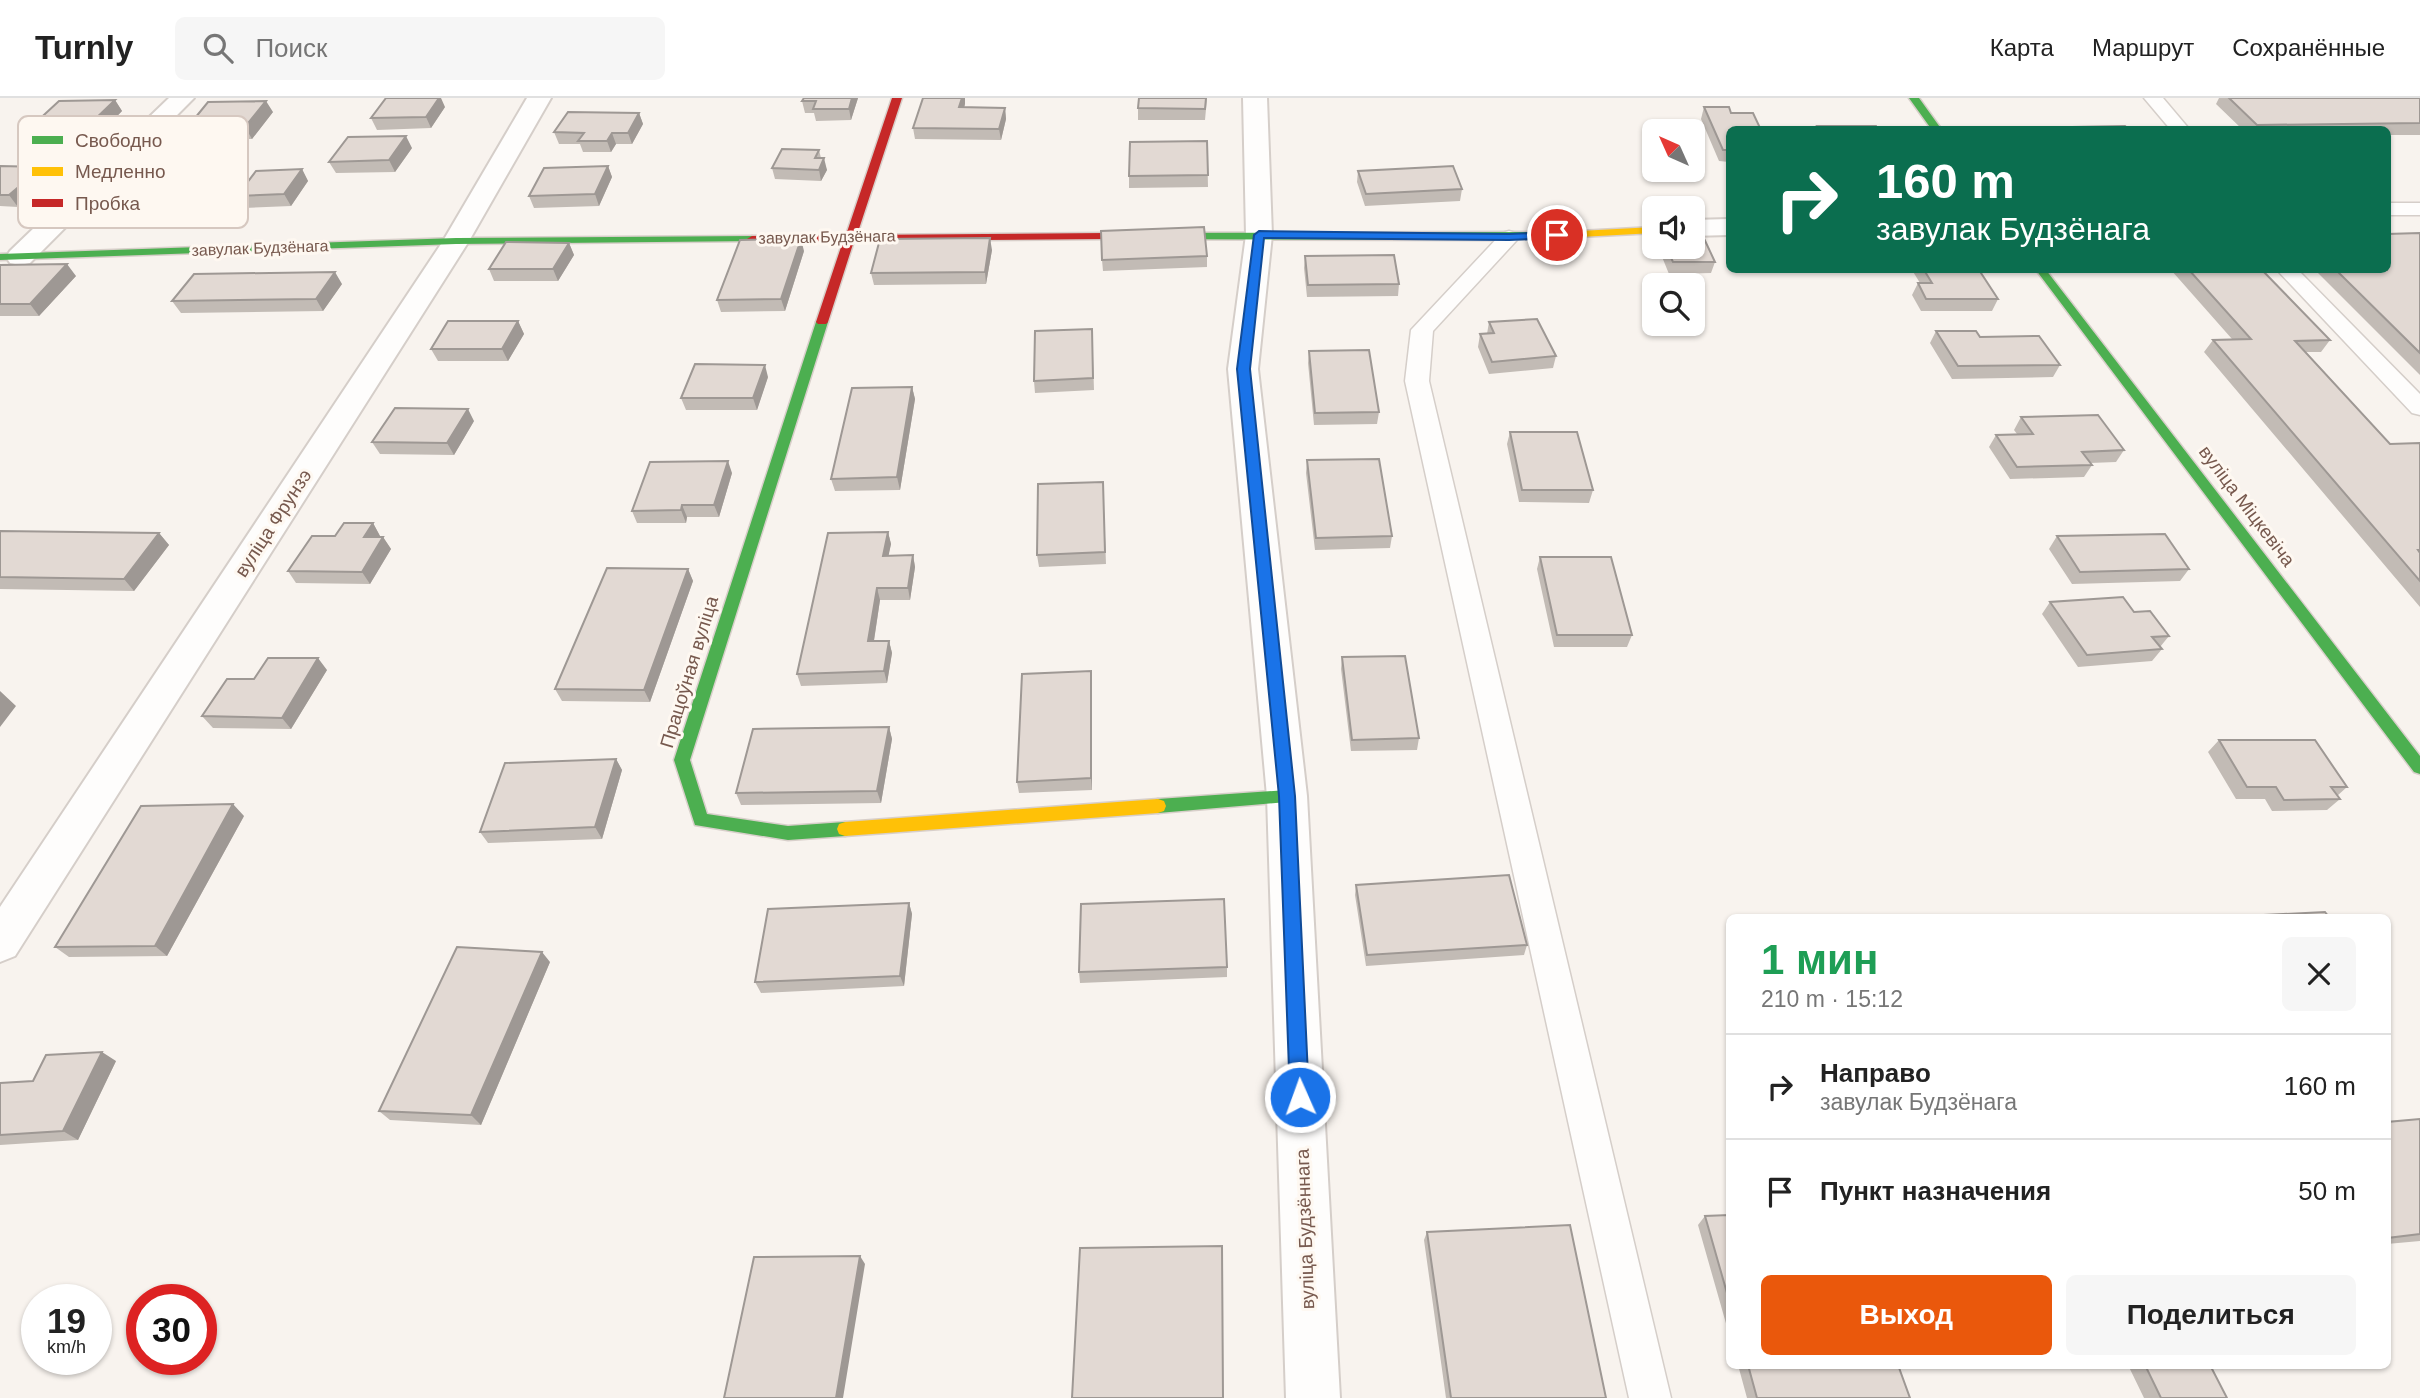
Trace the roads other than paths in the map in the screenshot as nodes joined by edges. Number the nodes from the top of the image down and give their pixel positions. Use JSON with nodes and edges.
{"nodes":[{"id":1,"x":182,"y":98,"type":"edge"},
{"id":2,"x":539,"y":98,"type":"edge"},
{"id":3,"x":897,"y":98,"type":"edge"},
{"id":4,"x":1255,"y":98,"type":"edge"},
{"id":5,"x":1913,"y":98,"type":"edge"},
{"id":6,"x":2153,"y":98,"type":"edge"},
{"id":7,"x":163,"y":116,"type":"edge"},
{"id":8,"x":1934,"y":126,"type":"edge"},
{"id":9,"x":2178,"y":126,"type":"edge"},
{"id":10,"x":2391,"y":209,"type":"edge"},
{"id":11,"x":2420,"y":209,"type":"edge"},
{"id":12,"x":1726,"y":227,"type":"edge"},
{"id":13,"x":41,"y":228,"type":"edge"},
{"id":14,"x":1705,"y":228,"type":"edge"},
{"id":15,"x":1642,"y":231,"type":"edge"},
{"id":16,"x":1259,"y":235,"type":"junction"},
{"id":17,"x":849,"y":236,"type":"junction"},
{"id":18,"x":1509,"y":237,"type":"junction"},
{"id":19,"x":456,"y":241,"type":"junction"},
{"id":20,"x":10,"y":257,"type":"edge"},
{"id":21,"x":2043,"y":273,"type":"edge"},
{"id":22,"x":2290,"y":273,"type":"edge"},
{"id":23,"x":2420,"y":408,"type":"edge"},
{"id":24,"x":2420,"y":768,"type":"edge"},
{"id":25,"x":1287,"y":796,"type":"junction"},
{"id":26,"x":0,"y":943,"type":"edge"},
{"id":27,"x":1313,"y":1398,"type":"edge"},
{"id":28,"x":1650,"y":1398,"type":"edge"}],
"edges":[{"from":1,"to":7,"type":"street"},
{"from":2,"to":19,"type":"street","name":"вуліца Фрунзэ"},
{"from":3,"to":17,"type":"street","name":"Працоўная вуліца"},
{"from":4,"to":16,"type":"street","name":"вуліца Будзённага"},
{"from":5,"to":8,"type":"street"},
{"from":6,"to":9,"type":"lane"},
{"from":10,"to":11,"type":"lane"},
{"from":12,"to":14,"type":"street"},
{"from":13,"to":20,"type":"street"},
{"from":15,"to":18,"type":"street","name":"завулак Будзёнага"},
{"from":16,"to":17,"type":"street","name":"завулак Будзёнага"},
{"from":16,"to":18,"type":"street","name":"завулак Будзёнага"},
{"from":16,"to":25,"type":"street","name":"вуліца Будзённага"},
{"from":17,"to":19,"type":"street","name":"завулак Будзёнага"},
{"from":17,"to":25,"type":"street","name":"Працоўная вуліца"},
{"from":18,"to":28,"type":"lane"},
{"from":19,"to":20,"type":"street","name":"завулак Будзёнага"},
{"from":19,"to":26,"type":"street","name":"вуліца Фрунзэ"},
{"from":21,"to":24,"type":"street","name":"вуліца Міцкевіча"},
{"from":22,"to":23,"type":"lane"},
{"from":25,"to":27,"type":"street","name":"вуліца Будзённага"}]}
